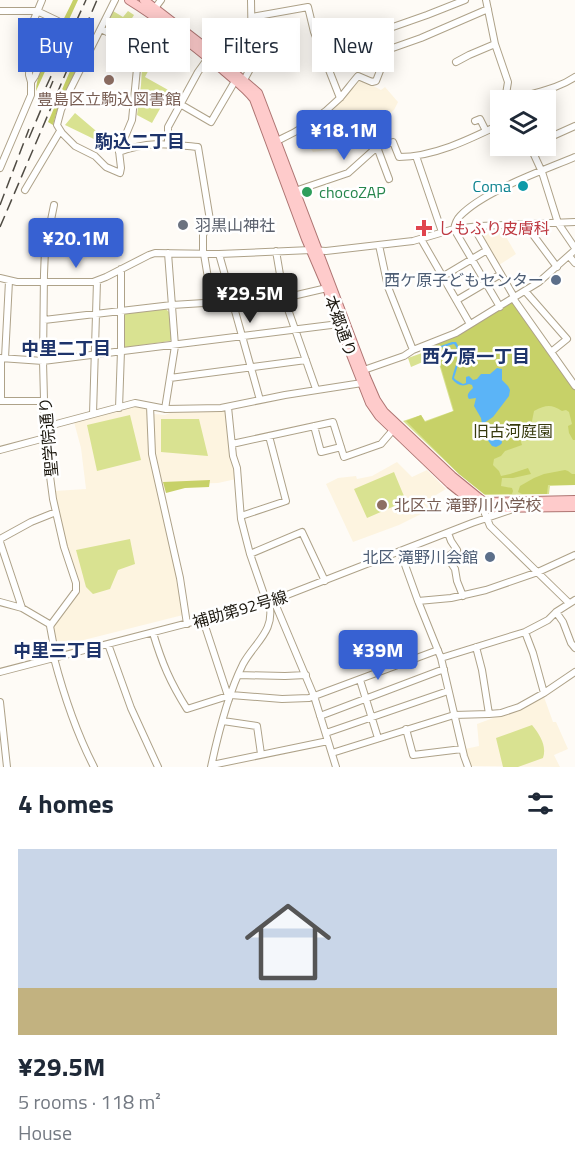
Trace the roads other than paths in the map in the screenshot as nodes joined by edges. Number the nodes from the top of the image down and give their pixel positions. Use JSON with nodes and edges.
{"nodes":[{"id":1,"x":42,"y":0,"type":"edge"},
{"id":2,"x":115,"y":0,"type":"edge"},
{"id":3,"x":129,"y":0,"type":"edge"},
{"id":4,"x":144,"y":0,"type":"edge"},
{"id":5,"x":161,"y":0,"type":"edge"},
{"id":6,"x":251,"y":0,"type":"edge"},
{"id":7,"x":465,"y":0,"type":"edge"},
{"id":8,"x":486,"y":0,"type":"edge"},
{"id":9,"x":308,"y":3,"type":"edge"},
{"id":10,"x":154,"y":8,"type":"junction"},
{"id":11,"x":488,"y":9,"type":"junction"},
{"id":12,"x":37,"y":10,"type":"junction"},
{"id":13,"x":0,"y":11,"type":"edge"},
{"id":14,"x":252,"y":16,"type":"junction"},
{"id":15,"x":157,"y":18,"type":"edge"},
{"id":16,"x":394,"y":27,"type":"edge"},
{"id":17,"x":101,"y":29,"type":"junction"},
{"id":18,"x":106,"y":32,"type":"edge"},
{"id":19,"x":190,"y":44,"type":"edge"},
{"id":20,"x":495,"y":44,"type":"junction"},
{"id":21,"x":394,"y":48,"type":"edge"},
{"id":22,"x":202,"y":53,"type":"edge"},
{"id":23,"x":456,"y":62,"type":"dead end"},
{"id":24,"x":202,"y":66,"type":"edge"},
{"id":25,"x":137,"y":72,"type":"edge"},
{"id":26,"x":227,"y":72,"type":"edge"},
{"id":27,"x":379,"y":72,"type":"edge"},
{"id":28,"x":575,"y":77,"type":"edge"},
{"id":29,"x":239,"y":81,"type":"junction"},
{"id":30,"x":31,"y":82,"type":"junction"},
{"id":31,"x":507,"y":90,"type":"edge"},
{"id":32,"x":546,"y":90,"type":"edge"},
{"id":33,"x":339,"y":98,"type":"junction"},
{"id":34,"x":180,"y":104,"type":"junction"},
{"id":35,"x":475,"y":121,"type":"dead end"},
{"id":36,"x":575,"y":126,"type":"edge"},
{"id":37,"x":490,"y":129,"type":"edge"},
{"id":38,"x":60,"y":131,"type":"junction"},
{"id":39,"x":486,"y":131,"type":"junction"},
{"id":40,"x":556,"y":134,"type":"edge"},
{"id":41,"x":277,"y":141,"type":"junction"},
{"id":42,"x":168,"y":144,"type":"junction"},
{"id":43,"x":377,"y":147,"type":"junction"},
{"id":44,"x":119,"y":149,"type":"junction"},
{"id":45,"x":416,"y":156,"type":"junction"},
{"id":46,"x":535,"y":156,"type":"edge"},
{"id":47,"x":575,"y":157,"type":"edge"},
{"id":48,"x":0,"y":168,"type":"edge"},
{"id":49,"x":542,"y":172,"type":"junction"},
{"id":50,"x":389,"y":179,"type":"dead end"},
{"id":51,"x":25,"y":190,"type":"dead end"},
{"id":52,"x":295,"y":191,"type":"junction"},
{"id":53,"x":54,"y":205,"type":"dead end"},
{"id":54,"x":575,"y":222,"type":"edge"},
{"id":55,"x":558,"y":223,"type":"junction"},
{"id":56,"x":525,"y":224,"type":"junction"},
{"id":57,"x":475,"y":226,"type":"junction"},
{"id":58,"x":454,"y":229,"type":"junction"},
{"id":59,"x":442,"y":232,"type":"junction"},
{"id":60,"x":421,"y":239,"type":"junction"},
{"id":61,"x":378,"y":246,"type":"junction"},
{"id":62,"x":575,"y":249,"type":"edge"},
{"id":63,"x":315,"y":250,"type":"junction"},
{"id":64,"x":487,"y":250,"type":"junction"},
{"id":65,"x":276,"y":251,"type":"junction"},
{"id":66,"x":168,"y":253,"type":"junction"},
{"id":67,"x":204,"y":254,"type":"junction"},
{"id":68,"x":219,"y":254,"type":"junction"},
{"id":69,"x":569,"y":256,"type":"junction"},
{"id":70,"x":471,"y":259,"type":"junction"},
{"id":71,"x":575,"y":263,"type":"edge"},
{"id":72,"x":557,"y":267,"type":"junction"},
{"id":73,"x":121,"y":269,"type":"junction"},
{"id":74,"x":501,"y":274,"type":"junction"},
{"id":75,"x":442,"y":277,"type":"junction"},
{"id":76,"x":0,"y":278,"type":"edge"},
{"id":77,"x":9,"y":281,"type":"junction"},
{"id":78,"x":44,"y":281,"type":"junction"},
{"id":79,"x":97,"y":281,"type":"junction"},
{"id":80,"x":485,"y":283,"type":"junction"},
{"id":81,"x":327,"y":288,"type":"junction"},
{"id":82,"x":525,"y":291,"type":"junction"},
{"id":83,"x":284,"y":298,"type":"junction"},
{"id":84,"x":514,"y":298,"type":"junction"},
{"id":85,"x":457,"y":300,"type":"junction"},
{"id":86,"x":232,"y":301,"type":"junction"},
{"id":87,"x":212,"y":302,"type":"junction"},
{"id":88,"x":172,"y":305,"type":"junction"},
{"id":89,"x":500,"y":307,"type":"junction"},
{"id":90,"x":121,"y":311,"type":"junction"},
{"id":91,"x":96,"y":314,"type":"junction"},
{"id":92,"x":44,"y":320,"type":"junction"},
{"id":93,"x":339,"y":324,"type":"junction"},
{"id":94,"x":470,"y":324,"type":"junction"},
{"id":95,"x":295,"y":329,"type":"junction"},
{"id":96,"x":241,"y":336,"type":"junction"},
{"id":97,"x":176,"y":344,"type":"junction"},
{"id":98,"x":413,"y":350,"type":"junction"},
{"id":99,"x":121,"y":351,"type":"junction"},
{"id":100,"x":551,"y":352,"type":"junction"},
{"id":101,"x":95,"y":354,"type":"junction"},
{"id":102,"x":2,"y":358,"type":"edge"},
{"id":103,"x":306,"y":360,"type":"junction"},
{"id":104,"x":43,"y":361,"type":"junction"},
{"id":105,"x":250,"y":367,"type":"junction"},
{"id":106,"x":363,"y":375,"type":"junction"},
{"id":107,"x":170,"y":378,"type":"junction"},
{"id":108,"x":575,"y":386,"type":"edge"},
{"id":109,"x":316,"y":390,"type":"junction"},
{"id":110,"x":260,"y":400,"type":"junction"},
{"id":111,"x":1,"y":401,"type":"edge"},
{"id":112,"x":44,"y":401,"type":"junction"},
{"id":113,"x":150,"y":406,"type":"junction"},
{"id":114,"x":228,"y":407,"type":"junction"},
{"id":115,"x":119,"y":408,"type":"junction"},
{"id":116,"x":165,"y":409,"type":"junction"},
{"id":117,"x":93,"y":414,"type":"junction"},
{"id":118,"x":314,"y":426,"type":"junction"},
{"id":119,"x":45,"y":427,"type":"junction"},
{"id":120,"x":393,"y":430,"type":"junction"},
{"id":121,"x":269,"y":436,"type":"junction"},
{"id":122,"x":45,"y":438,"type":"junction"},
{"id":123,"x":232,"y":444,"type":"junction"},
{"id":124,"x":341,"y":447,"type":"junction"},
{"id":125,"x":0,"y":450,"type":"edge"},
{"id":126,"x":473,"y":498,"type":"junction"},
{"id":127,"x":575,"y":500,"type":"edge"},
{"id":128,"x":508,"y":502,"type":"junction"},
{"id":129,"x":575,"y":507,"type":"edge"},
{"id":130,"x":496,"y":508,"type":"junction"},
{"id":131,"x":516,"y":508,"type":"junction"},
{"id":132,"x":56,"y":512,"type":"junction"},
{"id":133,"x":485,"y":514,"type":"junction"},
{"id":134,"x":240,"y":516,"type":"junction"},
{"id":135,"x":448,"y":533,"type":"junction"},
{"id":136,"x":0,"y":541,"type":"edge"},
{"id":137,"x":400,"y":551,"type":"junction"},
{"id":138,"x":250,"y":554,"type":"junction"},
{"id":139,"x":575,"y":555,"type":"edge"},
{"id":140,"x":538,"y":572,"type":"junction"},
{"id":141,"x":325,"y":581,"type":"junction"},
{"id":142,"x":463,"y":596,"type":"junction"},
{"id":143,"x":0,"y":602,"type":"edge"},
{"id":144,"x":270,"y":602,"type":"junction"},
{"id":145,"x":418,"y":602,"type":"junction"},
{"id":146,"x":572,"y":602,"type":"edge"},
{"id":147,"x":22,"y":608,"type":"junction"},
{"id":148,"x":556,"y":612,"type":"junction"},
{"id":149,"x":203,"y":620,"type":"junction"},
{"id":150,"x":187,"y":624,"type":"junction"},
{"id":151,"x":51,"y":625,"type":"junction"},
{"id":152,"x":525,"y":632,"type":"junction"},
{"id":153,"x":153,"y":633,"type":"junction"},
{"id":154,"x":108,"y":644,"type":"junction"},
{"id":155,"x":476,"y":647,"type":"junction"},
{"id":156,"x":575,"y":648,"type":"edge"},
{"id":157,"x":438,"y":650,"type":"junction"},
{"id":158,"x":55,"y":658,"type":"junction"},
{"id":159,"x":441,"y":658,"type":"junction"},
{"id":160,"x":444,"y":669,"type":"junction"},
{"id":161,"x":0,"y":672,"type":"edge"},
{"id":162,"x":575,"y":672,"type":"edge"},
{"id":163,"x":238,"y":675,"type":"junction"},
{"id":164,"x":306,"y":675,"type":"junction"},
{"id":165,"x":360,"y":680,"type":"junction"},
{"id":166,"x":448,"y":691,"type":"junction"},
{"id":167,"x":544,"y":693,"type":"junction"},
{"id":168,"x":229,"y":696,"type":"junction"},
{"id":169,"x":314,"y":696,"type":"junction"},
{"id":170,"x":366,"y":699,"type":"junction"},
{"id":171,"x":0,"y":702,"type":"edge"},
{"id":172,"x":489,"y":714,"type":"junction"},
{"id":173,"x":454,"y":715,"type":"junction"},
{"id":174,"x":320,"y":716,"type":"junction"},
{"id":175,"x":372,"y":718,"type":"junction"},
{"id":176,"x":223,"y":721,"type":"junction"},
{"id":177,"x":406,"y":729,"type":"junction"},
{"id":178,"x":326,"y":733,"type":"junction"},
{"id":179,"x":378,"y":738,"type":"junction"},
{"id":180,"x":328,"y":741,"type":"junction"},
{"id":181,"x":462,"y":749,"type":"junction"},
{"id":182,"x":332,"y":753,"type":"junction"},
{"id":183,"x":261,"y":754,"type":"junction"},
{"id":184,"x":212,"y":766,"type":"edge"},
{"id":185,"x":7,"y":767,"type":"edge"},
{"id":186,"x":94,"y":767,"type":"edge"},
{"id":187,"x":158,"y":767,"type":"edge"},
{"id":188,"x":336,"y":767,"type":"edge"},
{"id":189,"x":468,"y":767,"type":"edge"}],
"edges":[{"from":1,"to":12,"type":"street"},
{"from":2,"to":17,"type":"street"},
{"from":3,"to":15,"type":"main road","name":"本郷通り"},
{"from":4,"to":10,"type":"main road","name":"本郷通り"},
{"from":5,"to":10,"type":"street"},
{"from":6,"to":14,"type":"street"},
{"from":7,"to":16,"type":"street"},
{"from":8,"to":11,"type":"street"},
{"from":9,"to":14,"type":"street"},
{"from":9,"to":33,"type":"street"},
{"from":10,"to":29,"type":"main road","name":"本郷通り"},
{"from":11,"to":20,"type":"street"},
{"from":11,"to":21,"type":"street"},
{"from":12,"to":13,"type":"street"},
{"from":12,"to":30,"type":"street"},
{"from":12,"to":30,"type":"street"},
{"from":14,"to":29,"type":"street"},
{"from":17,"to":18,"type":"street"},
{"from":17,"to":38,"type":"street"},
{"from":19,"to":22,"type":"main road","name":"本郷通り"},
{"from":20,"to":23,"type":"street"},
{"from":20,"to":31,"type":"street"},
{"from":24,"to":34,"type":"street"},
{"from":25,"to":44,"type":"street"},
{"from":26,"to":29,"type":"main road","name":"本郷通り"},
{"from":27,"to":33,"type":"street"},
{"from":28,"to":32,"type":"street"},
{"from":29,"to":34,"type":"street"},
{"from":29,"to":41,"type":"main road","name":"本郷通り"},
{"from":29,"to":63,"type":"main road","name":"本郷通り"},
{"from":30,"to":48,"type":"street"},
{"from":33,"to":41,"type":"street"},
{"from":34,"to":42,"type":"street"},
{"from":35,"to":39,"type":"street"},
{"from":36,"to":40,"type":"street"},
{"from":37,"to":39,"type":"street"},
{"from":38,"to":44,"type":"street"},
{"from":38,"to":51,"type":"street"},
{"from":39,"to":45,"type":"street"},
{"from":41,"to":52,"type":"main road","name":"本郷通り"},
{"from":42,"to":44,"type":"street"},
{"from":42,"to":67,"type":"street"},
{"from":43,"to":45,"type":"street"},
{"from":43,"to":50,"type":"street"},
{"from":43,"to":52,"type":"street"},
{"from":45,"to":59,"type":"street"},
{"from":46,"to":49,"type":"street"},
{"from":47,"to":49,"type":"street"},
{"from":49,"to":55,"type":"street"},
{"from":49,"to":58,"type":"street"},
{"from":52,"to":63,"type":"main road","name":"本郷通り"},
{"from":53,"to":78,"type":"street","name":"聖学院通り"},
{"from":54,"to":55,"type":"street"},
{"from":55,"to":56,"type":"street"},
{"from":55,"to":62,"type":"street"},
{"from":56,"to":57,"type":"street"},
{"from":56,"to":72,"type":"street"},
{"from":57,"to":58,"type":"street"},
{"from":57,"to":64,"type":"street"},
{"from":58,"to":59,"type":"street"},
{"from":58,"to":70,"type":"street"},
{"from":59,"to":60,"type":"street"},
{"from":60,"to":61,"type":"street"},
{"from":60,"to":75,"type":"street"},
{"from":61,"to":63,"type":"street"},
{"from":61,"to":98,"type":"street"},
{"from":62,"to":69,"type":"street"},
{"from":63,"to":65,"type":"street"},
{"from":63,"to":81,"type":"main road","name":"本郷通り"},
{"from":63,"to":106,"type":"main road","name":"本郷通り"},
{"from":64,"to":70,"type":"street"},
{"from":64,"to":74,"type":"street"},
{"from":65,"to":68,"type":"street"},
{"from":65,"to":83,"type":"street"},
{"from":66,"to":67,"type":"street"},
{"from":66,"to":73,"type":"street"},
{"from":66,"to":88,"type":"street"},
{"from":67,"to":68,"type":"street"},
{"from":67,"to":87,"type":"street"},
{"from":68,"to":86,"type":"street"},
{"from":69,"to":71,"type":"street"},
{"from":69,"to":72,"type":"street"},
{"from":70,"to":75,"type":"street"},
{"from":70,"to":80,"type":"street"},
{"from":72,"to":82,"type":"street"},
{"from":73,"to":79,"type":"street"},
{"from":73,"to":90,"type":"street"},
{"from":74,"to":80,"type":"street"},
{"from":74,"to":84,"type":"street"},
{"from":75,"to":85,"type":"street"},
{"from":76,"to":77,"type":"street"},
{"from":77,"to":78,"type":"street"},
{"from":77,"to":102,"type":"street"},
{"from":78,"to":79,"type":"street"},
{"from":78,"to":92,"type":"street","name":"聖学院通り"},
{"from":79,"to":91,"type":"street"},
{"from":80,"to":85,"type":"street"},
{"from":80,"to":89,"type":"street"},
{"from":81,"to":83,"type":"street"},
{"from":81,"to":93,"type":"main road","name":"本郷通り"},
{"from":82,"to":84,"type":"street"},
{"from":82,"to":100,"type":"street"},
{"from":83,"to":86,"type":"street"},
{"from":83,"to":95,"type":"street"},
{"from":84,"to":89,"type":"street"},
{"from":84,"to":100,"type":"street"},
{"from":85,"to":94,"type":"street"},
{"from":86,"to":87,"type":"street"},
{"from":86,"to":96,"type":"street"},
{"from":87,"to":88,"type":"street"},
{"from":88,"to":90,"type":"street"},
{"from":88,"to":97,"type":"street"},
{"from":89,"to":94,"type":"street"},
{"from":90,"to":91,"type":"street"},
{"from":90,"to":99,"type":"street"},
{"from":91,"to":92,"type":"street"},
{"from":91,"to":101,"type":"street"},
{"from":92,"to":104,"type":"street","name":"聖学院通り"},
{"from":93,"to":95,"type":"street"},
{"from":93,"to":106,"type":"main road","name":"本郷通り"},
{"from":94,"to":98,"type":"street"},
{"from":95,"to":96,"type":"street"},
{"from":95,"to":103,"type":"street"},
{"from":96,"to":97,"type":"street"},
{"from":96,"to":105,"type":"street"},
{"from":97,"to":99,"type":"street"},
{"from":97,"to":107,"type":"street"},
{"from":98,"to":106,"type":"street"},
{"from":99,"to":101,"type":"street"},
{"from":99,"to":115,"type":"street"},
{"from":100,"to":108,"type":"street"},
{"from":101,"to":104,"type":"street"},
{"from":101,"to":117,"type":"street"},
{"from":102,"to":104,"type":"street"},
{"from":102,"to":111,"type":"street"},
{"from":103,"to":105,"type":"street"},
{"from":103,"to":109,"type":"street"},
{"from":104,"to":112,"type":"street","name":"聖学院通り"},
{"from":105,"to":107,"type":"street"},
{"from":105,"to":110,"type":"street"},
{"from":106,"to":109,"type":"street"},
{"from":106,"to":120,"type":"main road","name":"本郷通り"},
{"from":106,"to":126,"type":"main road","name":"本郷通り"},
{"from":107,"to":116,"type":"street"},
{"from":109,"to":110,"type":"street"},
{"from":110,"to":114,"type":"street"},
{"from":111,"to":112,"type":"street"},
{"from":112,"to":119,"type":"street","name":"聖学院通り"},
{"from":113,"to":115,"type":"street"},
{"from":113,"to":116,"type":"street"},
{"from":113,"to":150,"type":"street"},
{"from":114,"to":116,"type":"street"},
{"from":114,"to":123,"type":"street"},
{"from":115,"to":117,"type":"street"},
{"from":117,"to":119,"type":"street"},
{"from":118,"to":121,"type":"street"},
{"from":118,"to":124,"type":"street"},
{"from":118,"to":124,"type":"street"},
{"from":119,"to":122,"type":"street","name":"聖学院通り"},
{"from":120,"to":124,"type":"street"},
{"from":120,"to":126,"type":"main road","name":"本郷通り"},
{"from":121,"to":123,"type":"street"},
{"from":121,"to":134,"type":"street"},
{"from":122,"to":125,"type":"street"},
{"from":122,"to":132,"type":"street","name":"聖学院通り"},
{"from":123,"to":134,"type":"street"},
{"from":126,"to":128,"type":"main road","name":"本郷通り"},
{"from":126,"to":133,"type":"main road","name":"本郷通り"},
{"from":127,"to":128,"type":"main road","name":"本郷通り"},
{"from":128,"to":130,"type":"street"},
{"from":129,"to":131,"type":"main road","name":"本郷通り"},
{"from":130,"to":131,"type":"main road","name":"本郷通り"},
{"from":130,"to":133,"type":"main road","name":"本郷通り"},
{"from":131,"to":133,"type":"street","name":"補助第92号線"},
{"from":132,"to":136,"type":"street"},
{"from":132,"to":151,"type":"street","name":"聖学院通り"},
{"from":133,"to":135,"type":"street","name":"補助第92号線"},
{"from":133,"to":140,"type":"street"},
{"from":134,"to":138,"type":"street"},
{"from":135,"to":137,"type":"street","name":"補助第92号線"},
{"from":135,"to":142,"type":"street"},
{"from":136,"to":147,"type":"street"},
{"from":137,"to":141,"type":"street","name":"補助第92号線"},
{"from":137,"to":145,"type":"street"},
{"from":138,"to":141,"type":"street"},
{"from":138,"to":144,"type":"street"},
{"from":139,"to":140,"type":"street"},
{"from":140,"to":142,"type":"street"},
{"from":140,"to":146,"type":"street"},
{"from":141,"to":144,"type":"street","name":"補助第92号線"},
{"from":142,"to":145,"type":"street"},
{"from":143,"to":147,"type":"street"},
{"from":144,"to":149,"type":"street","name":"補助第92号線"},
{"from":144,"to":163,"type":"street"},
{"from":144,"to":164,"type":"street"},
{"from":145,"to":157,"type":"street"},
{"from":146,"to":148,"type":"street"},
{"from":147,"to":151,"type":"street"},
{"from":148,"to":152,"type":"street"},
{"from":148,"to":156,"type":"street"},
{"from":149,"to":150,"type":"street","name":"補助第92号線"},
{"from":149,"to":168,"type":"street"},
{"from":150,"to":153,"type":"street","name":"補助第92号線"},
{"from":151,"to":158,"type":"street"},
{"from":152,"to":155,"type":"street"},
{"from":152,"to":167,"type":"street"},
{"from":153,"to":154,"type":"street","name":"補助第92号線"},
{"from":153,"to":168,"type":"street"},
{"from":154,"to":158,"type":"street","name":"補助第92号線"},
{"from":154,"to":187,"type":"street"},
{"from":155,"to":159,"type":"street"},
{"from":155,"to":172,"type":"street"},
{"from":157,"to":159,"type":"street"},
{"from":157,"to":165,"type":"street"},
{"from":158,"to":161,"type":"street","name":"補助第92号線"},
{"from":158,"to":186,"type":"street"},
{"from":159,"to":160,"type":"street"},
{"from":160,"to":166,"type":"street"},
{"from":160,"to":170,"type":"street"},
{"from":162,"to":167,"type":"street"},
{"from":163,"to":164,"type":"street"},
{"from":163,"to":168,"type":"street"},
{"from":164,"to":169,"type":"street"},
{"from":165,"to":169,"type":"street"},
{"from":165,"to":170,"type":"street"},
{"from":166,"to":173,"type":"street"},
{"from":166,"to":175,"type":"street"},
{"from":167,"to":172,"type":"street"},
{"from":168,"to":169,"type":"street"},
{"from":168,"to":176,"type":"street"},
{"from":169,"to":174,"type":"street"},
{"from":170,"to":174,"type":"street"},
{"from":170,"to":175,"type":"street"},
{"from":171,"to":185,"type":"street"},
{"from":172,"to":173,"type":"street"},
{"from":173,"to":177,"type":"street"},
{"from":173,"to":181,"type":"street"},
{"from":174,"to":178,"type":"street"},
{"from":175,"to":178,"type":"street"},
{"from":175,"to":179,"type":"street"},
{"from":176,"to":183,"type":"street"},
{"from":176,"to":184,"type":"street"},
{"from":177,"to":179,"type":"street"},
{"from":177,"to":181,"type":"street"},
{"from":178,"to":180,"type":"street"},
{"from":179,"to":182,"type":"street"},
{"from":180,"to":182,"type":"street"},
{"from":180,"to":183,"type":"street"},
{"from":181,"to":189,"type":"street"},
{"from":182,"to":188,"type":"street"},
{"from":183,"to":184,"type":"street"}]}
